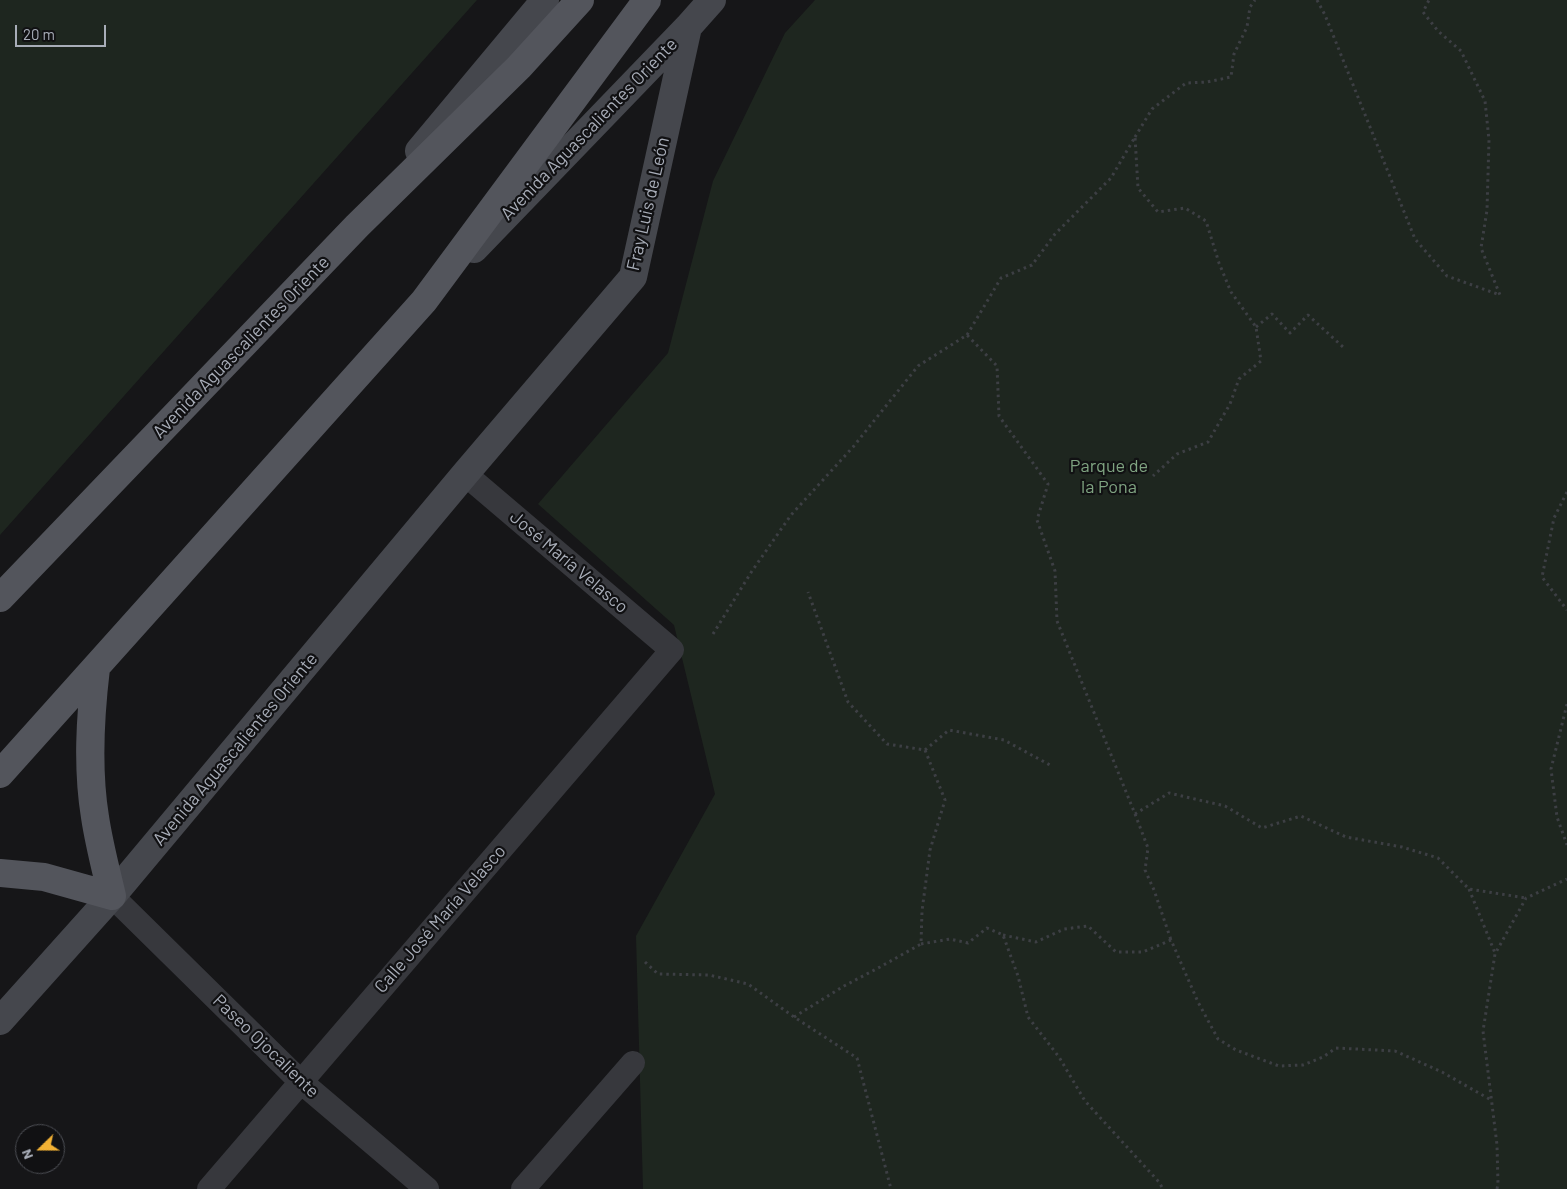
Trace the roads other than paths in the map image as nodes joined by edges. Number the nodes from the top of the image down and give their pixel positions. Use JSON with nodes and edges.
{"nodes":[{"id":1,"x":545,"y":0,"type":"edge"},
{"id":2,"x":580,"y":0,"type":"edge"},
{"id":3,"x":647,"y":0,"type":"edge"},
{"id":4,"x":712,"y":0,"type":"edge"},
{"id":5,"x":688,"y":27,"type":"junction"},
{"id":6,"x":358,"y":226,"type":"junction"},
{"id":7,"x":424,"y":301,"type":"junction"},
{"id":8,"x":466,"y":474,"type":"junction"},
{"id":9,"x":0,"y":598,"type":"edge"},
{"id":10,"x":672,"y":650,"type":"joint"},
{"id":11,"x":96,"y":668,"type":"junction"},
{"id":12,"x":0,"y":774,"type":"edge"},
{"id":13,"x":0,"y":872,"type":"edge"},
{"id":14,"x":112,"y":896,"type":"junction"},
{"id":15,"x":0,"y":1021,"type":"edge"},
{"id":16,"x":633,"y":1063,"type":"dead end"},
{"id":17,"x":300,"y":1081,"type":"junction"},
{"id":18,"x":209,"y":1189,"type":"edge"},
{"id":19,"x":427,"y":1189,"type":"edge"},
{"id":20,"x":522,"y":1189,"type":"edge"}],
"edges":[{"from":1,"to":6,"type":"street","name":"Avenida Aguascalientes Oriente"},
{"from":2,"to":6,"type":"main road","name":"Avenida Aguascalientes Oriente"},
{"from":3,"to":7,"type":"main road","name":"Avenida Aguascalientes Oriente"},
{"from":4,"to":5,"type":"street","name":"Avenida Aguascalientes Oriente"},
{"from":5,"to":7,"type":"street","name":"Avenida Aguascalientes Oriente"},
{"from":5,"to":8,"type":"street","name":"Fray Luis de León"},
{"from":6,"to":9,"type":"main road","name":"Avenida Aguascalientes Oriente"},
{"from":7,"to":11,"type":"main road","name":"Avenida Aguascalientes Oriente"},
{"from":8,"to":10,"type":"street","name":"José María Velasco"},
{"from":8,"to":14,"type":"street","name":"Avenida Aguascalientes Oriente"},
{"from":10,"to":17,"type":"street","name":"Calle José María Velasco"},
{"from":11,"to":12,"type":"main road","name":"Avenida Aguascalientes Oriente"},
{"from":11,"to":14,"type":"main road"},
{"from":13,"to":14,"type":"main road"},
{"from":14,"to":15,"type":"street","name":"Avenida Aguascalientes Oriente"},
{"from":14,"to":17,"type":"street","name":"Paseo Ojocaliente"},
{"from":16,"to":20,"type":"street"},
{"from":17,"to":18,"type":"street","name":"Calle José María Velasco"},
{"from":17,"to":19,"type":"street","name":"Paseo Ojocaliente"}]}
